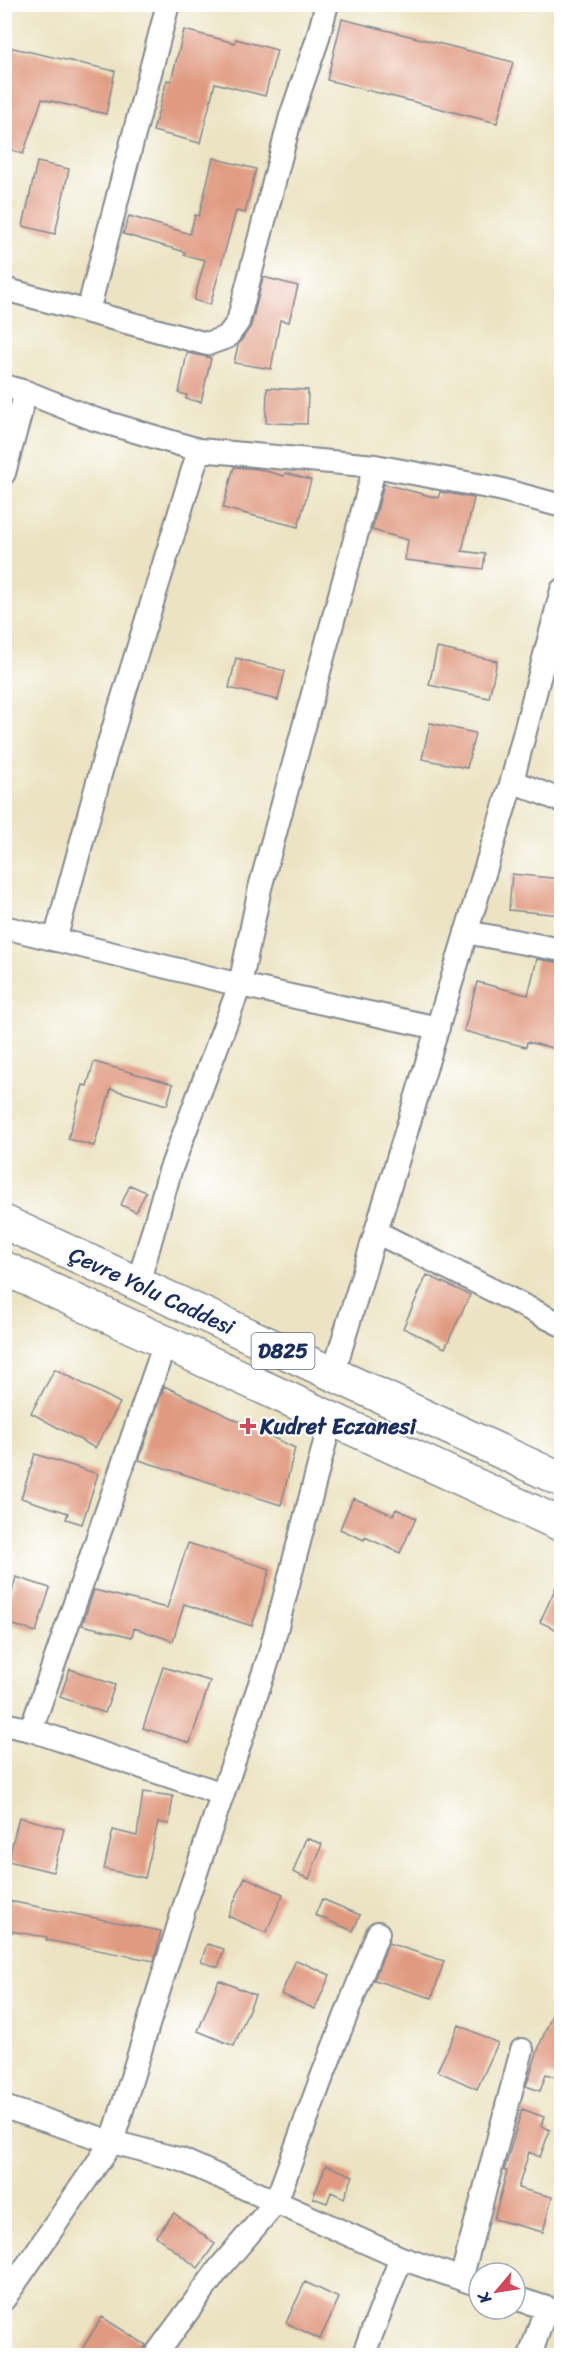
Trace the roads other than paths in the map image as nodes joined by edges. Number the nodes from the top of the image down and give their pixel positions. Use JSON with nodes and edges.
{"nodes":[{"id":1,"x":168,"y":4,"type":"edge"},
{"id":2,"x":327,"y":4,"type":"edge"},
{"id":3,"x":4,"y":289,"type":"edge"},
{"id":4,"x":88,"y":311,"type":"junction"},
{"id":5,"x":15,"y":389,"type":"edge"},
{"id":6,"x":199,"y":450,"type":"junction"},
{"id":7,"x":375,"y":466,"type":"junction"},
{"id":8,"x":4,"y":473,"type":"edge"},
{"id":9,"x":561,"y":506,"type":"edge"},
{"id":10,"x":561,"y":590,"type":"edge"},
{"id":11,"x":512,"y":781,"type":"junction"},
{"id":12,"x":561,"y":801,"type":"edge"},
{"id":13,"x":4,"y":927,"type":"edge"},
{"id":14,"x":466,"y":932,"type":"junction"},
{"id":15,"x":55,"y":940,"type":"junction"},
{"id":16,"x":561,"y":950,"type":"edge"},
{"id":17,"x":240,"y":985,"type":"junction"},
{"id":18,"x":438,"y":1028,"type":"junction"},
{"id":19,"x":4,"y":1222,"type":"edge"},
{"id":20,"x":376,"y":1232,"type":"junction"},
{"id":21,"x":4,"y":1268,"type":"edge"},
{"id":22,"x":138,"y":1284,"type":"junction"},
{"id":23,"x":561,"y":1325,"type":"edge"},
{"id":24,"x":165,"y":1343,"type":"junction"},
{"id":25,"x":333,"y":1374,"type":"junction"},
{"id":26,"x":332,"y":1419,"type":"junction"},
{"id":27,"x":561,"y":1480,"type":"edge"},
{"id":28,"x":561,"y":1525,"type":"edge"},
{"id":29,"x":4,"y":1724,"type":"edge"},
{"id":30,"x":31,"y":1731,"type":"junction"},
{"id":31,"x":223,"y":1794,"type":"junction"},
{"id":32,"x":378,"y":1934,"type":"dead end"},
{"id":33,"x":522,"y":2050,"type":"dead end"},
{"id":34,"x":4,"y":2107,"type":"edge"},
{"id":35,"x":112,"y":2142,"type":"junction"},
{"id":36,"x":276,"y":2202,"type":"junction"},
{"id":37,"x":401,"y":2258,"type":"junction"},
{"id":38,"x":475,"y":2261,"type":"edge"},
{"id":39,"x":467,"y":2281,"type":"edge"},
{"id":40,"x":4,"y":2299,"type":"edge"},
{"id":41,"x":527,"y":2302,"type":"edge"},
{"id":42,"x":554,"y":2310,"type":"edge"},
{"id":43,"x":155,"y":2355,"type":"edge"},
{"id":44,"x":363,"y":2355,"type":"edge"},
{"id":45,"x":530,"y":2355,"type":"edge"}],
"edges":[{"from":1,"to":4,"type":"street"},
{"from":2,"to":4,"type":"street"},
{"from":3,"to":4,"type":"street"},
{"from":5,"to":6,"type":"street"},
{"from":5,"to":8,"type":"street"},
{"from":6,"to":7,"type":"street"},
{"from":6,"to":15,"type":"street"},
{"from":7,"to":9,"type":"street"},
{"from":7,"to":17,"type":"street"},
{"from":10,"to":11,"type":"street"},
{"from":11,"to":12,"type":"street"},
{"from":11,"to":14,"type":"street"},
{"from":13,"to":15,"type":"street"},
{"from":14,"to":16,"type":"street"},
{"from":14,"to":18,"type":"street"},
{"from":15,"to":17,"type":"street"},
{"from":17,"to":18,"type":"street"},
{"from":17,"to":22,"type":"street"},
{"from":18,"to":20,"type":"street"},
{"from":19,"to":22,"type":"highway","name":"Çevre Yolu Caddesi","number":"D825"},
{"from":20,"to":23,"type":"street"},
{"from":20,"to":25,"type":"street"},
{"from":21,"to":24,"type":"highway","name":"Çevre Yolu Caddesi","number":"D825"},
{"from":22,"to":25,"type":"highway","name":"Çevre Yolu Caddesi","number":"D825"},
{"from":24,"to":26,"type":"highway","name":"Çevre Yolu Caddesi","number":"D825"},
{"from":24,"to":30,"type":"street"},
{"from":25,"to":27,"type":"highway","name":"Çevre Yolu Caddesi","number":"D825"},
{"from":26,"to":28,"type":"highway","name":"Çevre Yolu Caddesi","number":"D825"},
{"from":26,"to":31,"type":"street"},
{"from":29,"to":30,"type":"street"},
{"from":30,"to":31,"type":"street"},
{"from":31,"to":35,"type":"street"},
{"from":32,"to":36,"type":"street"},
{"from":33,"to":38,"type":"street"},
{"from":34,"to":35,"type":"street"},
{"from":35,"to":36,"type":"street"},
{"from":35,"to":40,"type":"street"},
{"from":36,"to":37,"type":"street"},
{"from":36,"to":43,"type":"street"},
{"from":37,"to":39,"type":"street"},
{"from":37,"to":44,"type":"street"},
{"from":41,"to":42,"type":"street"},
{"from":42,"to":45,"type":"street"}]}
